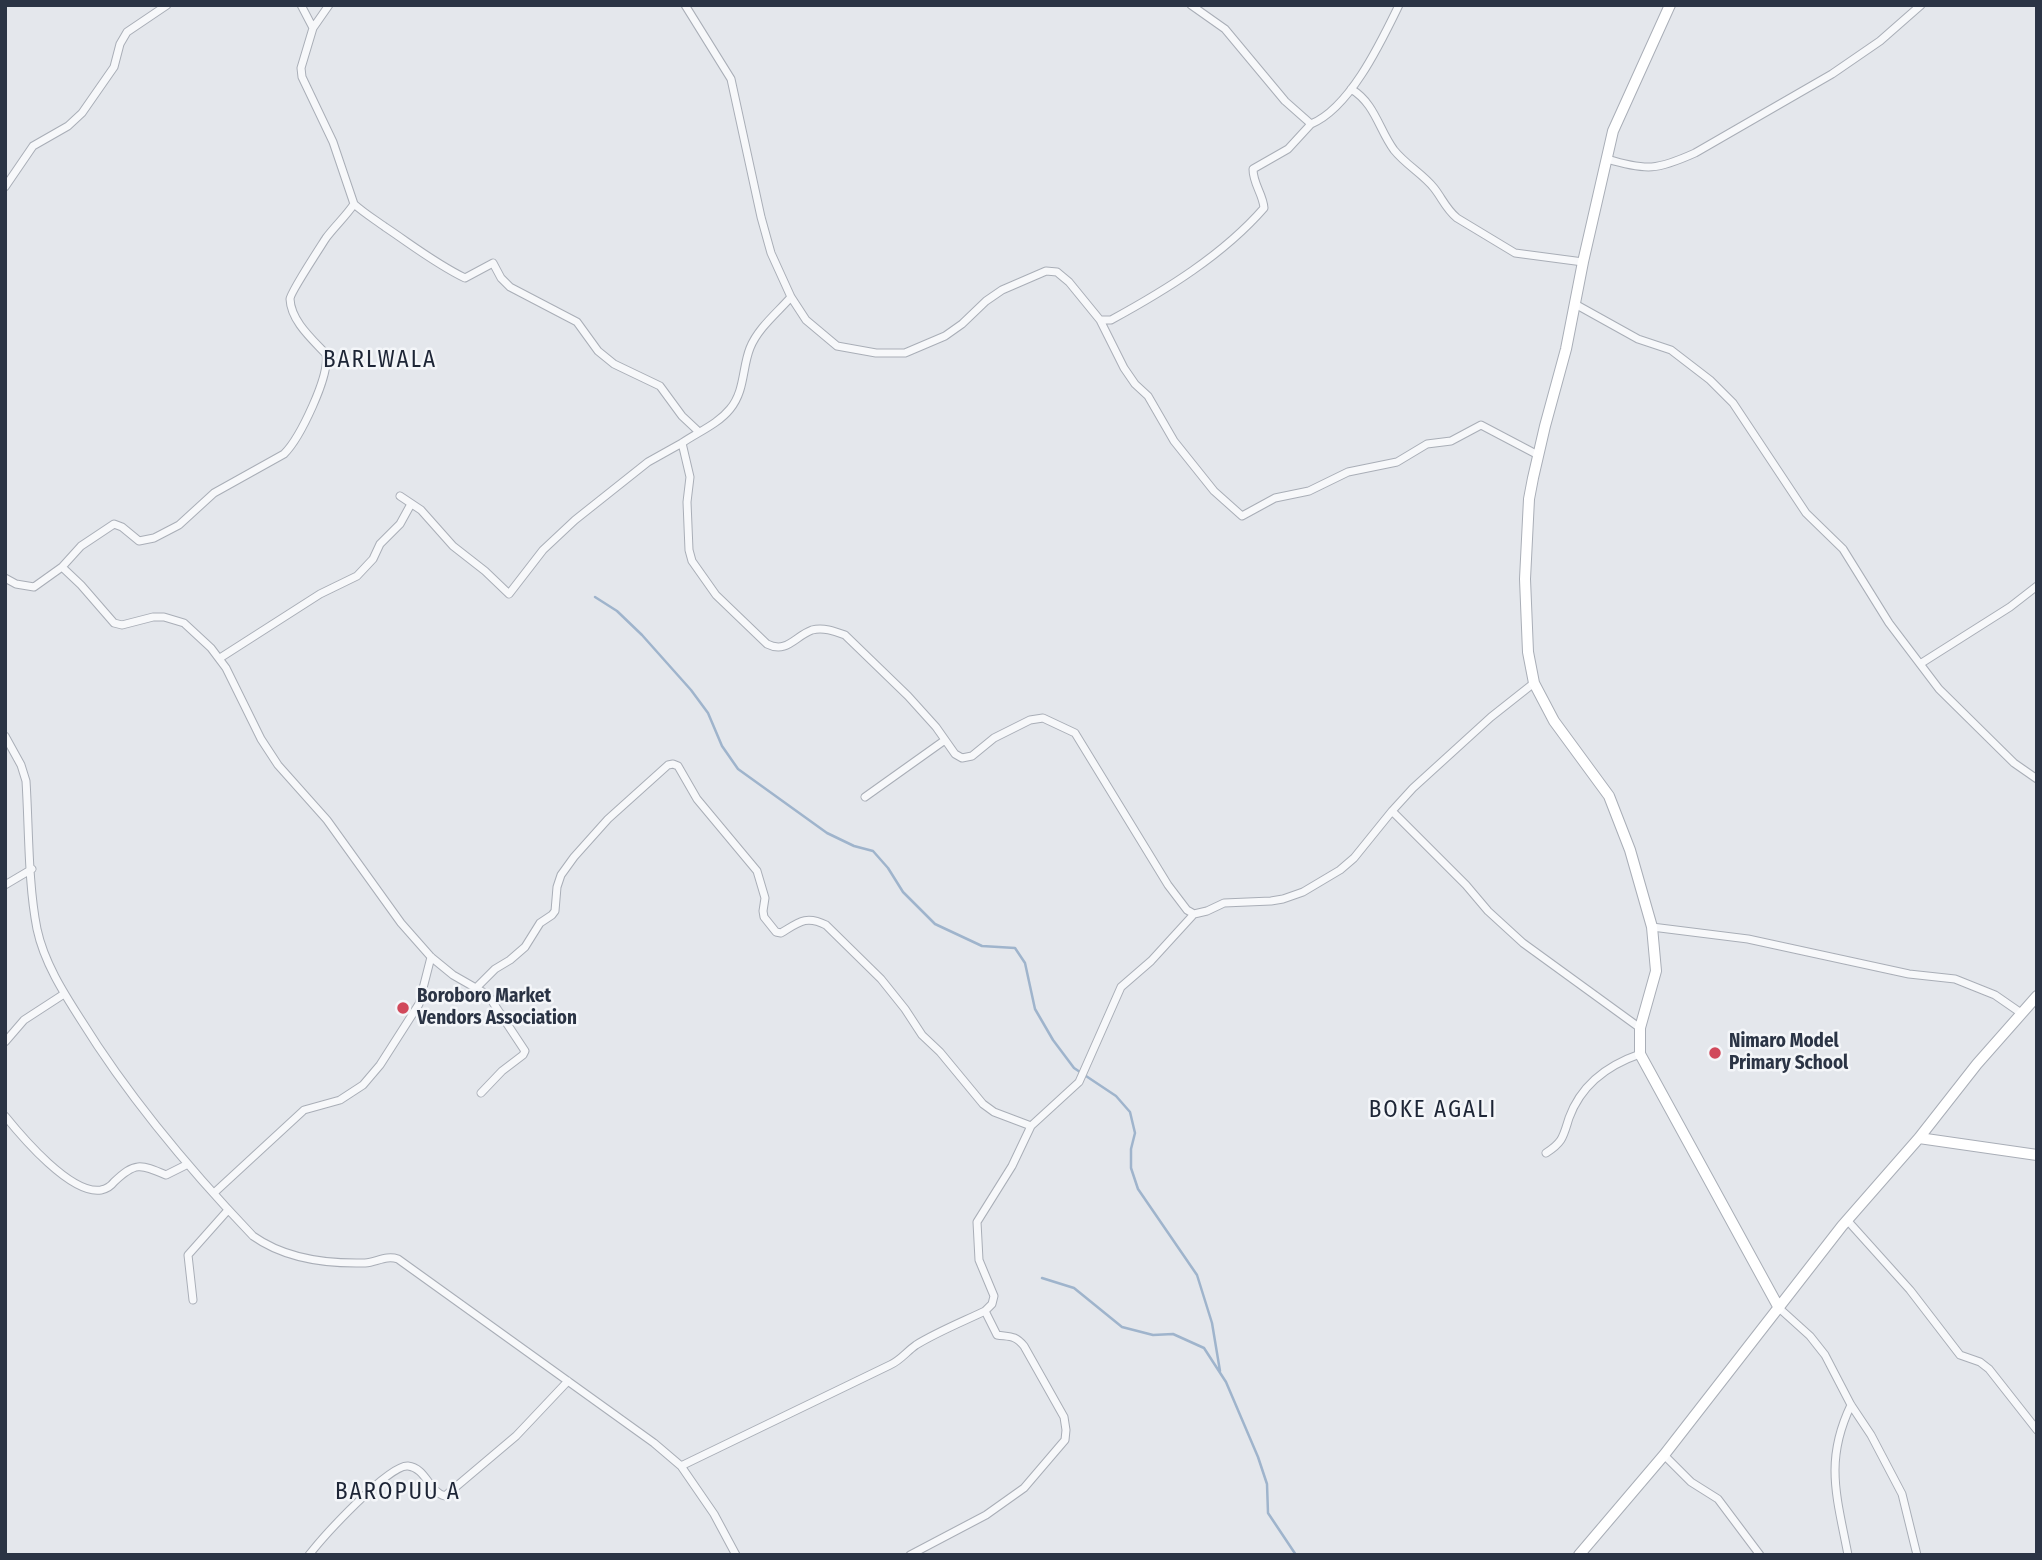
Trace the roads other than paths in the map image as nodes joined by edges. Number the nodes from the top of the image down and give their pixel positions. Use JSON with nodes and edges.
{"nodes":[{"id":1,"x":167,"y":5,"type":"edge"},
{"id":2,"x":301,"y":5,"type":"edge"},
{"id":3,"x":330,"y":5,"type":"edge"},
{"id":4,"x":685,"y":5,"type":"edge"},
{"id":5,"x":1191,"y":5,"type":"edge"},
{"id":6,"x":1399,"y":5,"type":"edge"},
{"id":7,"x":1670,"y":5,"type":"edge"},
{"id":8,"x":1921,"y":5,"type":"edge"},
{"id":9,"x":313,"y":28,"type":"junction"},
{"id":10,"x":1351,"y":89,"type":"junction"},
{"id":11,"x":1311,"y":124,"type":"junction"},
{"id":12,"x":1607,"y":159,"type":"junction"},
{"id":13,"x":5,"y":187,"type":"edge"},
{"id":14,"x":355,"y":204,"type":"junction"},
{"id":15,"x":1583,"y":262,"type":"junction"},
{"id":16,"x":791,"y":298,"type":"junction"},
{"id":17,"x":1575,"y":304,"type":"junction"},
{"id":18,"x":1100,"y":320,"type":"junction"},
{"id":19,"x":699,"y":432,"type":"junction"},
{"id":20,"x":682,"y":443,"type":"junction"},
{"id":21,"x":1538,"y":455,"type":"junction"},
{"id":22,"x":400,"y":496,"type":"dead end"},
{"id":23,"x":411,"y":504,"type":"junction"},
{"id":24,"x":62,"y":567,"type":"junction"},
{"id":25,"x":5,"y":578,"type":"edge"},
{"id":26,"x":2037,"y":586,"type":"edge"},
{"id":27,"x":220,"y":658,"type":"junction"},
{"id":28,"x":1920,"y":664,"type":"junction"},
{"id":29,"x":1534,"y":683,"type":"junction"},
{"id":30,"x":5,"y":736,"type":"edge"},
{"id":31,"x":945,"y":740,"type":"junction"},
{"id":32,"x":2037,"y":779,"type":"edge"},
{"id":33,"x":865,"y":797,"type":"dead end"},
{"id":34,"x":1392,"y":811,"type":"junction"},
{"id":35,"x":32,"y":869,"type":"junction"},
{"id":36,"x":5,"y":885,"type":"edge"},
{"id":37,"x":1194,"y":914,"type":"junction"},
{"id":38,"x":1651,"y":927,"type":"junction"},
{"id":39,"x":431,"y":957,"type":"junction"},
{"id":40,"x":475,"y":989,"type":"junction"},
{"id":41,"x":64,"y":993,"type":"junction"},
{"id":42,"x":2037,"y":996,"type":"edge"},
{"id":43,"x":2021,"y":1013,"type":"junction"},
{"id":44,"x":1640,"y":1028,"type":"junction"},
{"id":45,"x":5,"y":1042,"type":"edge"},
{"id":46,"x":1640,"y":1054,"type":"junction"},
{"id":47,"x":481,"y":1093,"type":"dead end"},
{"id":48,"x":5,"y":1116,"type":"edge"},
{"id":49,"x":1031,"y":1126,"type":"junction"},
{"id":50,"x":1919,"y":1138,"type":"junction"},
{"id":51,"x":1546,"y":1153,"type":"dead end"},
{"id":52,"x":2037,"y":1155,"type":"edge"},
{"id":53,"x":186,"y":1165,"type":"junction"},
{"id":54,"x":214,"y":1193,"type":"junction"},
{"id":55,"x":228,"y":1210,"type":"junction"},
{"id":56,"x":1847,"y":1220,"type":"junction"},
{"id":57,"x":193,"y":1300,"type":"dead end"},
{"id":58,"x":1779,"y":1308,"type":"junction"},
{"id":59,"x":985,"y":1311,"type":"junction"},
{"id":60,"x":568,"y":1381,"type":"junction"},
{"id":61,"x":1851,"y":1405,"type":"junction"},
{"id":62,"x":2037,"y":1430,"type":"edge"},
{"id":63,"x":1664,"y":1455,"type":"junction"},
{"id":64,"x":681,"y":1466,"type":"junction"},
{"id":65,"x":309,"y":1555,"type":"edge"},
{"id":66,"x":736,"y":1555,"type":"edge"},
{"id":67,"x":910,"y":1555,"type":"edge"},
{"id":68,"x":1578,"y":1555,"type":"edge"},
{"id":69,"x":1760,"y":1555,"type":"edge"},
{"id":70,"x":1848,"y":1555,"type":"edge"},
{"id":71,"x":1917,"y":1555,"type":"edge"}],
"edges":[{"from":1,"to":13,"type":"street"},
{"from":2,"to":9,"type":"street"},
{"from":3,"to":9,"type":"street"},
{"from":4,"to":16,"type":"street"},
{"from":5,"to":11,"type":"street"},
{"from":6,"to":10,"type":"street"},
{"from":7,"to":12,"type":"street"},
{"from":8,"to":12,"type":"street"},
{"from":9,"to":14,"type":"street"},
{"from":10,"to":11,"type":"street"},
{"from":10,"to":15,"type":"street"},
{"from":11,"to":18,"type":"street"},
{"from":12,"to":15,"type":"street"},
{"from":14,"to":19,"type":"street"},
{"from":14,"to":24,"type":"street"},
{"from":15,"to":17,"type":"street"},
{"from":16,"to":18,"type":"street"},
{"from":16,"to":19,"type":"street"},
{"from":17,"to":21,"type":"street"},
{"from":17,"to":28,"type":"street"},
{"from":18,"to":21,"type":"street"},
{"from":19,"to":20,"type":"street"},
{"from":20,"to":23,"type":"street"},
{"from":20,"to":31,"type":"street"},
{"from":21,"to":29,"type":"street"},
{"from":22,"to":23,"type":"street"},
{"from":23,"to":27,"type":"street"},
{"from":24,"to":25,"type":"street"},
{"from":24,"to":27,"type":"street"},
{"from":26,"to":28,"type":"street"},
{"from":27,"to":39,"type":"street"},
{"from":28,"to":32,"type":"street"},
{"from":29,"to":34,"type":"street"},
{"from":29,"to":38,"type":"street"},
{"from":30,"to":35,"type":"street"},
{"from":31,"to":33,"type":"street"},
{"from":31,"to":37,"type":"street"},
{"from":34,"to":37,"type":"street"},
{"from":34,"to":44,"type":"street"},
{"from":35,"to":36,"type":"street"},
{"from":35,"to":41,"type":"street"},
{"from":37,"to":49,"type":"street"},
{"from":38,"to":43,"type":"street"},
{"from":38,"to":44,"type":"street"},
{"from":39,"to":40,"type":"street"},
{"from":39,"to":54,"type":"street"},
{"from":40,"to":47,"type":"street"},
{"from":40,"to":49,"type":"street"},
{"from":41,"to":45,"type":"street"},
{"from":41,"to":53,"type":"street"},
{"from":42,"to":43,"type":"street"},
{"from":43,"to":50,"type":"street"},
{"from":44,"to":46,"type":"street"},
{"from":46,"to":51,"type":"street"},
{"from":46,"to":58,"type":"street"},
{"from":48,"to":53,"type":"street"},
{"from":49,"to":59,"type":"street"},
{"from":50,"to":52,"type":"street"},
{"from":50,"to":56,"type":"street"},
{"from":53,"to":54,"type":"street"},
{"from":54,"to":55,"type":"street"},
{"from":55,"to":57,"type":"street"},
{"from":55,"to":60,"type":"street"},
{"from":56,"to":58,"type":"street"},
{"from":56,"to":62,"type":"street"},
{"from":58,"to":61,"type":"street"},
{"from":58,"to":63,"type":"street"},
{"from":59,"to":64,"type":"street"},
{"from":59,"to":67,"type":"street"},
{"from":60,"to":64,"type":"street"},
{"from":60,"to":65,"type":"street"},
{"from":61,"to":70,"type":"street"},
{"from":61,"to":71,"type":"street"},
{"from":63,"to":68,"type":"street"},
{"from":63,"to":69,"type":"street"},
{"from":64,"to":66,"type":"street"}]}
